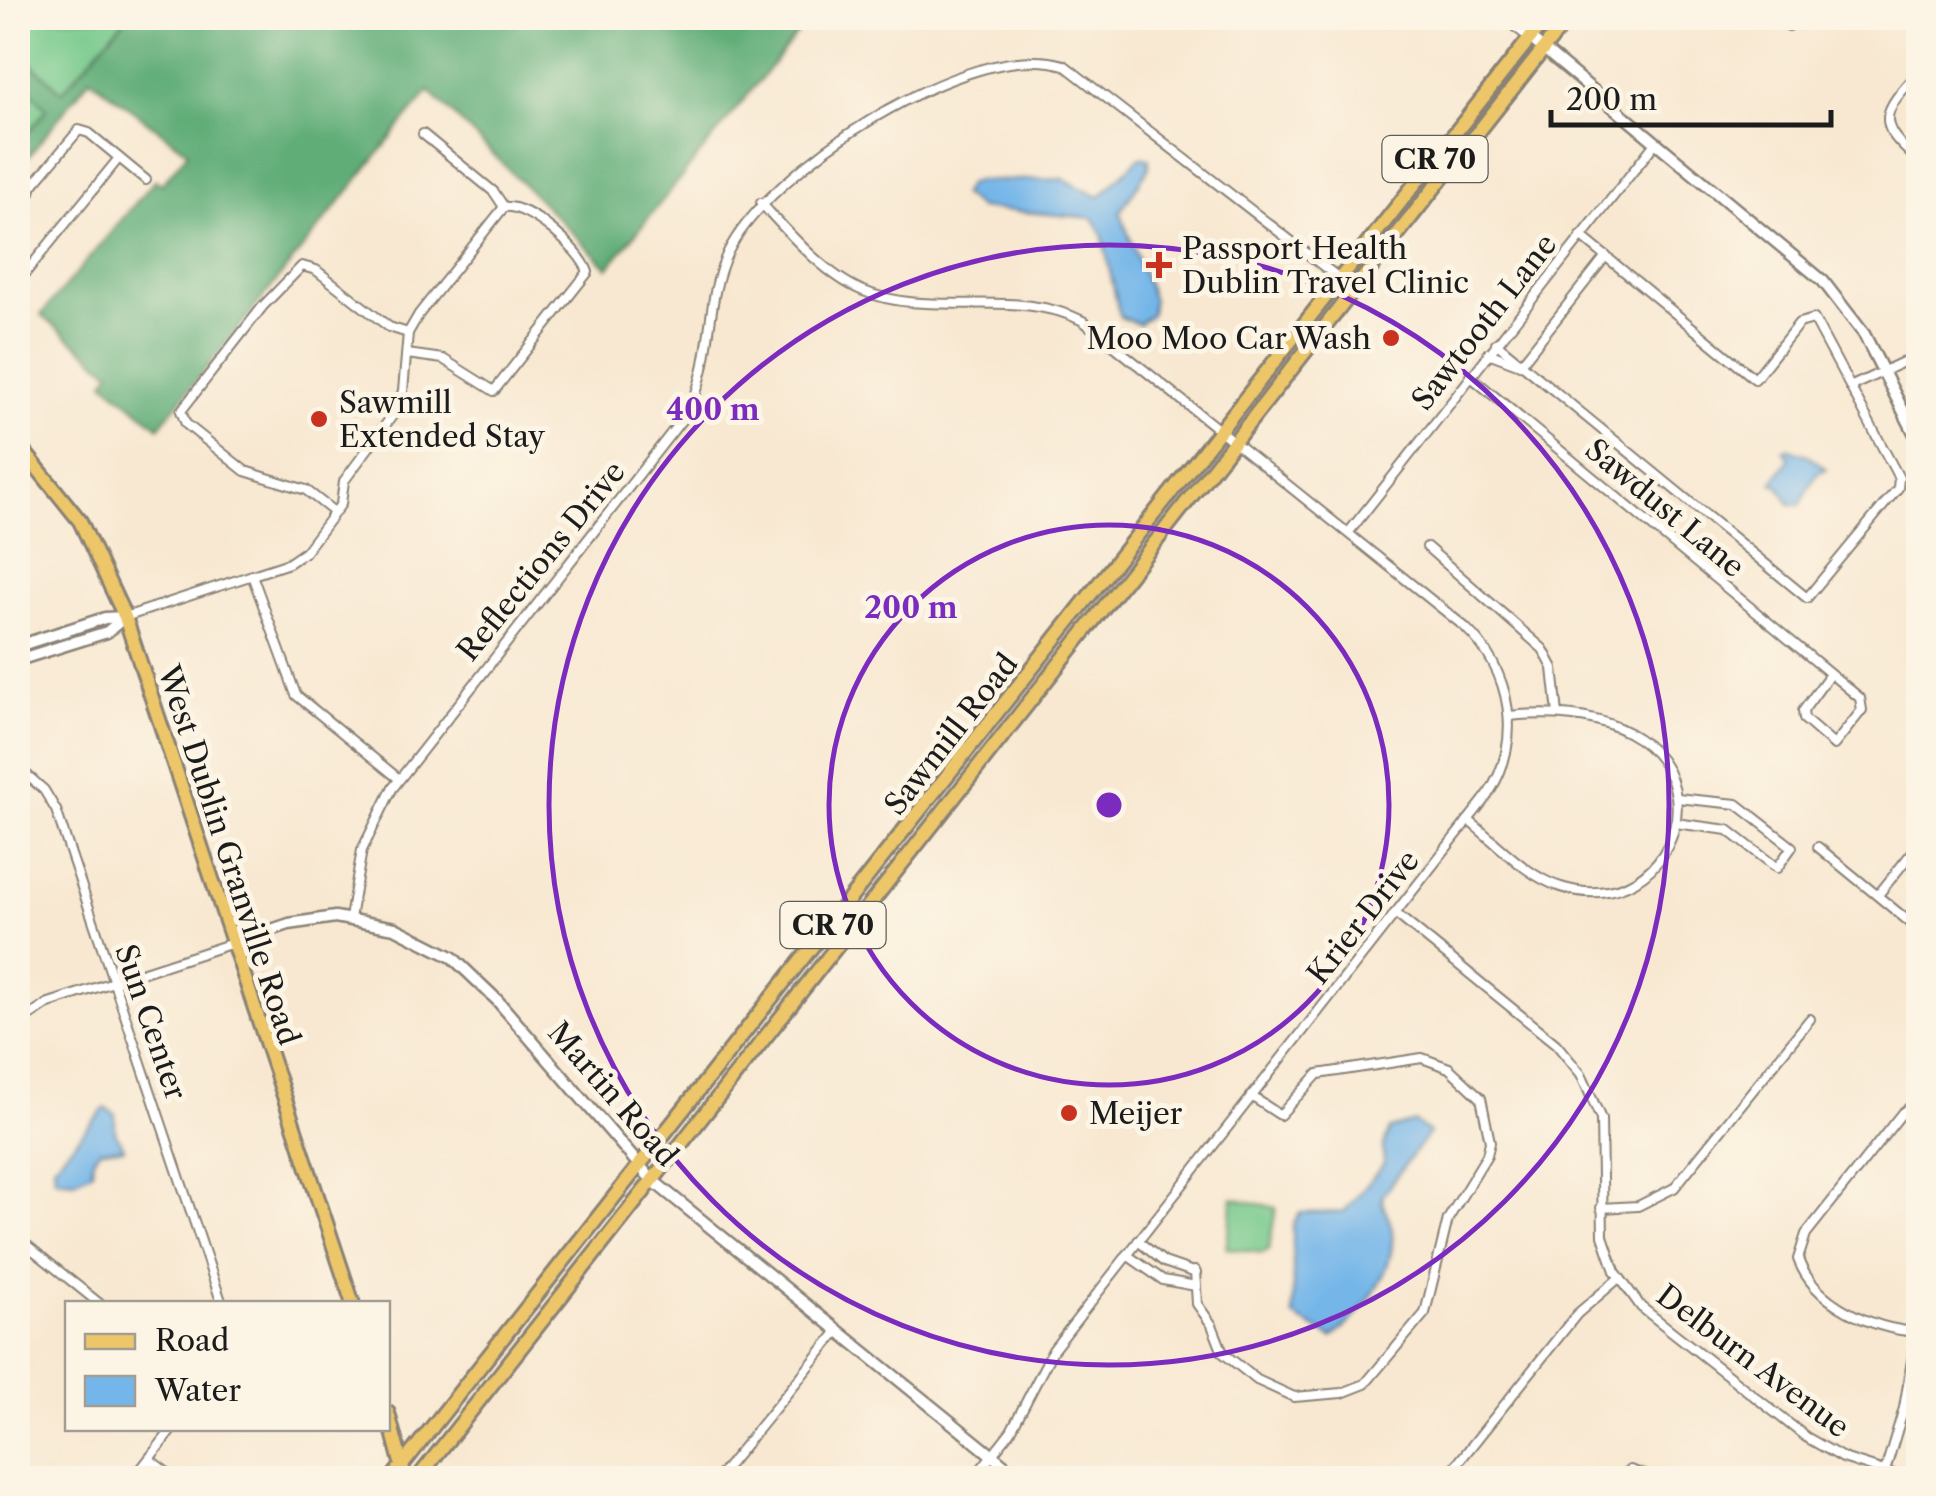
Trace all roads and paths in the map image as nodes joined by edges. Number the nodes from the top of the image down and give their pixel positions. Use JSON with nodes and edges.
{"nodes":[{"id":1,"x":1503,"y":18,"type":"edge"},
{"id":2,"x":1546,"y":18,"type":"edge"},
{"id":3,"x":1568,"y":18,"type":"edge"},
{"id":4,"x":1778,"y":18,"type":"edge"},
{"id":5,"x":1789,"y":26,"type":"dead end"},
{"id":6,"x":1530,"y":38,"type":"junction"},
{"id":7,"x":1543,"y":49,"type":"junction"},
{"id":8,"x":1918,"y":73,"type":"edge"},
{"id":9,"x":424,"y":134,"type":"dead end"},
{"id":10,"x":1656,"y":142,"type":"junction"},
{"id":11,"x":119,"y":158,"type":"junction"},
{"id":12,"x":1918,"y":160,"type":"edge"},
{"id":13,"x":146,"y":180,"type":"dead end"},
{"id":14,"x":761,"y":204,"type":"junction"},
{"id":15,"x":504,"y":207,"type":"junction"},
{"id":16,"x":18,"y":229,"type":"edge"},
{"id":17,"x":1581,"y":236,"type":"junction"},
{"id":18,"x":1606,"y":256,"type":"junction"},
{"id":19,"x":1340,"y":279,"type":"junction"},
{"id":20,"x":18,"y":282,"type":"edge"},
{"id":21,"x":408,"y":333,"type":"junction"},
{"id":22,"x":1496,"y":343,"type":"junction"},
{"id":23,"x":1488,"y":353,"type":"junction"},
{"id":24,"x":407,"y":354,"type":"junction"},
{"id":25,"x":1918,"y":355,"type":"edge"},
{"id":26,"x":1520,"y":365,"type":"junction"},
{"id":27,"x":1885,"y":372,"type":"junction"},
{"id":28,"x":1470,"y":376,"type":"junction"},
{"id":29,"x":1852,"y":386,"type":"junction"},
{"id":30,"x":1222,"y":429,"type":"junction"},
{"id":31,"x":1235,"y":440,"type":"junction"},
{"id":32,"x":1918,"y":440,"type":"edge"},
{"id":33,"x":18,"y":444,"type":"edge"},
{"id":34,"x":334,"y":512,"type":"junction"},
{"id":35,"x":1349,"y":532,"type":"junction"},
{"id":36,"x":1428,"y":547,"type":"dead end"},
{"id":37,"x":252,"y":576,"type":"junction"},
{"id":38,"x":125,"y":617,"type":"junction"},
{"id":39,"x":18,"y":646,"type":"edge"},
{"id":40,"x":18,"y":660,"type":"edge"},
{"id":41,"x":1830,"y":674,"type":"junction"},
{"id":42,"x":1558,"y":714,"type":"junction"},
{"id":43,"x":1509,"y":716,"type":"junction"},
{"id":44,"x":18,"y":767,"type":"edge"},
{"id":45,"x":399,"y":779,"type":"junction"},
{"id":46,"x":1677,"y":798,"type":"junction"},
{"id":47,"x":1468,"y":820,"type":"junction"},
{"id":48,"x":1676,"y":823,"type":"junction"},
{"id":49,"x":1918,"y":845,"type":"edge"},
{"id":50,"x":1818,"y":846,"type":"dead end"},
{"id":51,"x":1878,"y":895,"type":"junction"},
{"id":52,"x":1395,"y":913,"type":"junction"},
{"id":53,"x":350,"y":918,"type":"junction"},
{"id":54,"x":1918,"y":929,"type":"edge"},
{"id":55,"x":230,"y":944,"type":"junction"},
{"id":56,"x":114,"y":981,"type":"junction"},
{"id":57,"x":1810,"y":1020,"type":"dead end"},
{"id":58,"x":18,"y":1024,"type":"edge"},
{"id":59,"x":1251,"y":1096,"type":"junction"},
{"id":60,"x":1918,"y":1101,"type":"edge"},
{"id":61,"x":640,"y":1168,"type":"junction"},
{"id":62,"x":652,"y":1180,"type":"junction"},
{"id":63,"x":1601,"y":1208,"type":"junction"},
{"id":64,"x":18,"y":1238,"type":"edge"},
{"id":65,"x":1138,"y":1241,"type":"junction"},
{"id":66,"x":1127,"y":1255,"type":"junction"},
{"id":67,"x":1620,"y":1278,"type":"junction"},
{"id":68,"x":1196,"y":1286,"type":"junction"},
{"id":69,"x":96,"y":1301,"type":"edge"},
{"id":70,"x":221,"y":1301,"type":"edge"},
{"id":71,"x":351,"y":1301,"type":"edge"},
{"id":72,"x":1918,"y":1328,"type":"edge"},
{"id":73,"x":838,"y":1331,"type":"junction"},
{"id":74,"x":390,"y":1419,"type":"edge"},
{"id":75,"x":171,"y":1431,"type":"edge"},
{"id":76,"x":992,"y":1456,"type":"junction"},
{"id":77,"x":149,"y":1459,"type":"junction"},
{"id":78,"x":404,"y":1464,"type":"junction"},
{"id":79,"x":1885,"y":1471,"type":"junction"},
{"id":80,"x":134,"y":1478,"type":"edge"},
{"id":81,"x":174,"y":1478,"type":"edge"},
{"id":82,"x":392,"y":1478,"type":"edge"},
{"id":83,"x":405,"y":1478,"type":"edge"},
{"id":84,"x":418,"y":1478,"type":"edge"},
{"id":85,"x":718,"y":1478,"type":"edge"},
{"id":86,"x":974,"y":1478,"type":"edge"},
{"id":87,"x":1020,"y":1478,"type":"edge"},
{"id":88,"x":1446,"y":1478,"type":"edge"},
{"id":89,"x":1614,"y":1478,"type":"edge"},
{"id":90,"x":1654,"y":1478,"type":"edge"},
{"id":91,"x":1906,"y":1478,"type":"edge"}],
"edges":[{"from":1,"to":6,"type":"street"},
{"from":2,"to":6,"type":"main road","name":"Sawmill Road","number":"CR 70"},
{"from":3,"to":7,"type":"main road","name":"Sawmill Road","number":"CR 70"},
{"from":4,"to":5,"type":"street"},
{"from":6,"to":7,"type":"street"},
{"from":6,"to":19,"type":"main road","name":"Sawmill Road","number":"CR 70"},
{"from":7,"to":10,"type":"street"},
{"from":7,"to":31,"type":"main road","name":"Sawmill Road","number":"CR 70"},
{"from":8,"to":12,"type":"street"},
{"from":9,"to":15,"type":"street"},
{"from":10,"to":17,"type":"street","name":"Sawtooth Lane"},
{"from":10,"to":27,"type":"street"},
{"from":11,"to":13,"type":"street"},
{"from":11,"to":16,"type":"street"},
{"from":11,"to":20,"type":"street"},
{"from":14,"to":19,"type":"street","name":"Reflections Drive"},
{"from":14,"to":30,"type":"street","name":"Krier Drive"},
{"from":14,"to":45,"type":"street","name":"Reflections Drive"},
{"from":15,"to":21,"type":"street"},
{"from":15,"to":24,"type":"street"},
{"from":17,"to":18,"type":"street"},
{"from":17,"to":22,"type":"street","name":"Sawtooth Lane"},
{"from":18,"to":26,"type":"street"},
{"from":18,"to":29,"type":"street"},
{"from":19,"to":30,"type":"main road","name":"Sawmill Road","number":"CR 70"},
{"from":21,"to":24,"type":"street"},
{"from":21,"to":34,"type":"street"},
{"from":22,"to":23,"type":"street","name":"Sawtooth Lane"},
{"from":22,"to":26,"type":"street"},
{"from":23,"to":26,"type":"street"},
{"from":23,"to":28,"type":"street","name":"Sawtooth Lane"},
{"from":24,"to":34,"type":"street"},
{"from":25,"to":27,"type":"street"},
{"from":26,"to":29,"type":"street"},
{"from":27,"to":29,"type":"street"},
{"from":27,"to":32,"type":"street"},
{"from":28,"to":35,"type":"street","name":"Sawtooth Lane"},
{"from":28,"to":41,"type":"street","name":"Sawdust Lane"},
{"from":30,"to":31,"type":"street","name":"Krier Drive"},
{"from":30,"to":61,"type":"main road","name":"Sawmill Road","number":"CR 70"},
{"from":31,"to":35,"type":"street","name":"Krier Drive"},
{"from":31,"to":62,"type":"main road","name":"Sawmill Road","number":"CR 70"},
{"from":33,"to":38,"type":"main road","name":"West Dublin Granville Road"},
{"from":34,"to":37,"type":"street"},
{"from":35,"to":43,"type":"street","name":"Krier Drive"},
{"from":36,"to":42,"type":"street"},
{"from":37,"to":38,"type":"street"},
{"from":37,"to":45,"type":"street"},
{"from":38,"to":39,"type":"street"},
{"from":38,"to":40,"type":"street"},
{"from":38,"to":55,"type":"main road","name":"West Dublin Granville Road"},
{"from":41,"to":41,"type":"street","name":"Sawdust Lane"},
{"from":42,"to":43,"type":"street"},
{"from":42,"to":46,"type":"street"},
{"from":43,"to":47,"type":"street","name":"Krier Drive"},
{"from":44,"to":56,"type":"street","name":"Sun Center"},
{"from":45,"to":53,"type":"street","name":"Reflections Drive"},
{"from":46,"to":48,"type":"street"},
{"from":46,"to":48,"type":"street"},
{"from":47,"to":48,"type":"street"},
{"from":47,"to":52,"type":"street","name":"Krier Drive"},
{"from":49,"to":51,"type":"street"},
{"from":50,"to":51,"type":"street"},
{"from":51,"to":54,"type":"street"},
{"from":52,"to":59,"type":"street","name":"Krier Drive"},
{"from":52,"to":63,"type":"street","name":"Delburn Avenue"},
{"from":53,"to":55,"type":"street","name":"Martin Road"},
{"from":53,"to":61,"type":"street","name":"Martin Road"},
{"from":55,"to":56,"type":"street"},
{"from":55,"to":71,"type":"main road","name":"West Dublin Granville Road"},
{"from":56,"to":58,"type":"street"},
{"from":56,"to":70,"type":"street","name":"Sun Center"},
{"from":57,"to":63,"type":"street"},
{"from":59,"to":65,"type":"street","name":"Krier Drive"},
{"from":59,"to":68,"type":"street"},
{"from":60,"to":72,"type":"street"},
{"from":61,"to":62,"type":"street","name":"Martin Road"},
{"from":61,"to":78,"type":"main road","name":"Sawmill Road","number":"CR 70"},
{"from":62,"to":73,"type":"street","name":"Martin Road"},
{"from":62,"to":84,"type":"main road","name":"Sawmill Road","number":"CR 70"},
{"from":63,"to":67,"type":"street","name":"Delburn Avenue"},
{"from":64,"to":69,"type":"street"},
{"from":65,"to":66,"type":"street","name":"Krier Drive"},
{"from":65,"to":68,"type":"street"},
{"from":66,"to":68,"type":"street"},
{"from":66,"to":76,"type":"street","name":"Krier Drive"},
{"from":67,"to":79,"type":"street","name":"Delburn Avenue"},
{"from":67,"to":88,"type":"street"},
{"from":72,"to":79,"type":"street"},
{"from":73,"to":76,"type":"street","name":"Martin Road"},
{"from":73,"to":85,"type":"street"},
{"from":74,"to":78,"type":"main road"},
{"from":75,"to":77,"type":"street"},
{"from":76,"to":86,"type":"street","name":"Krier Drive"},
{"from":76,"to":87,"type":"street","name":"Martin Road"},
{"from":77,"to":80,"type":"street"},
{"from":77,"to":81,"type":"street"},
{"from":78,"to":82,"type":"main road","name":"Sawmill Road","number":"CR 70"},
{"from":78,"to":83,"type":"main road"},
{"from":78,"to":84,"type":"main road"},
{"from":79,"to":91,"type":"street","name":"Delburn Avenue"},
{"from":89,"to":90,"type":"street"}]}
